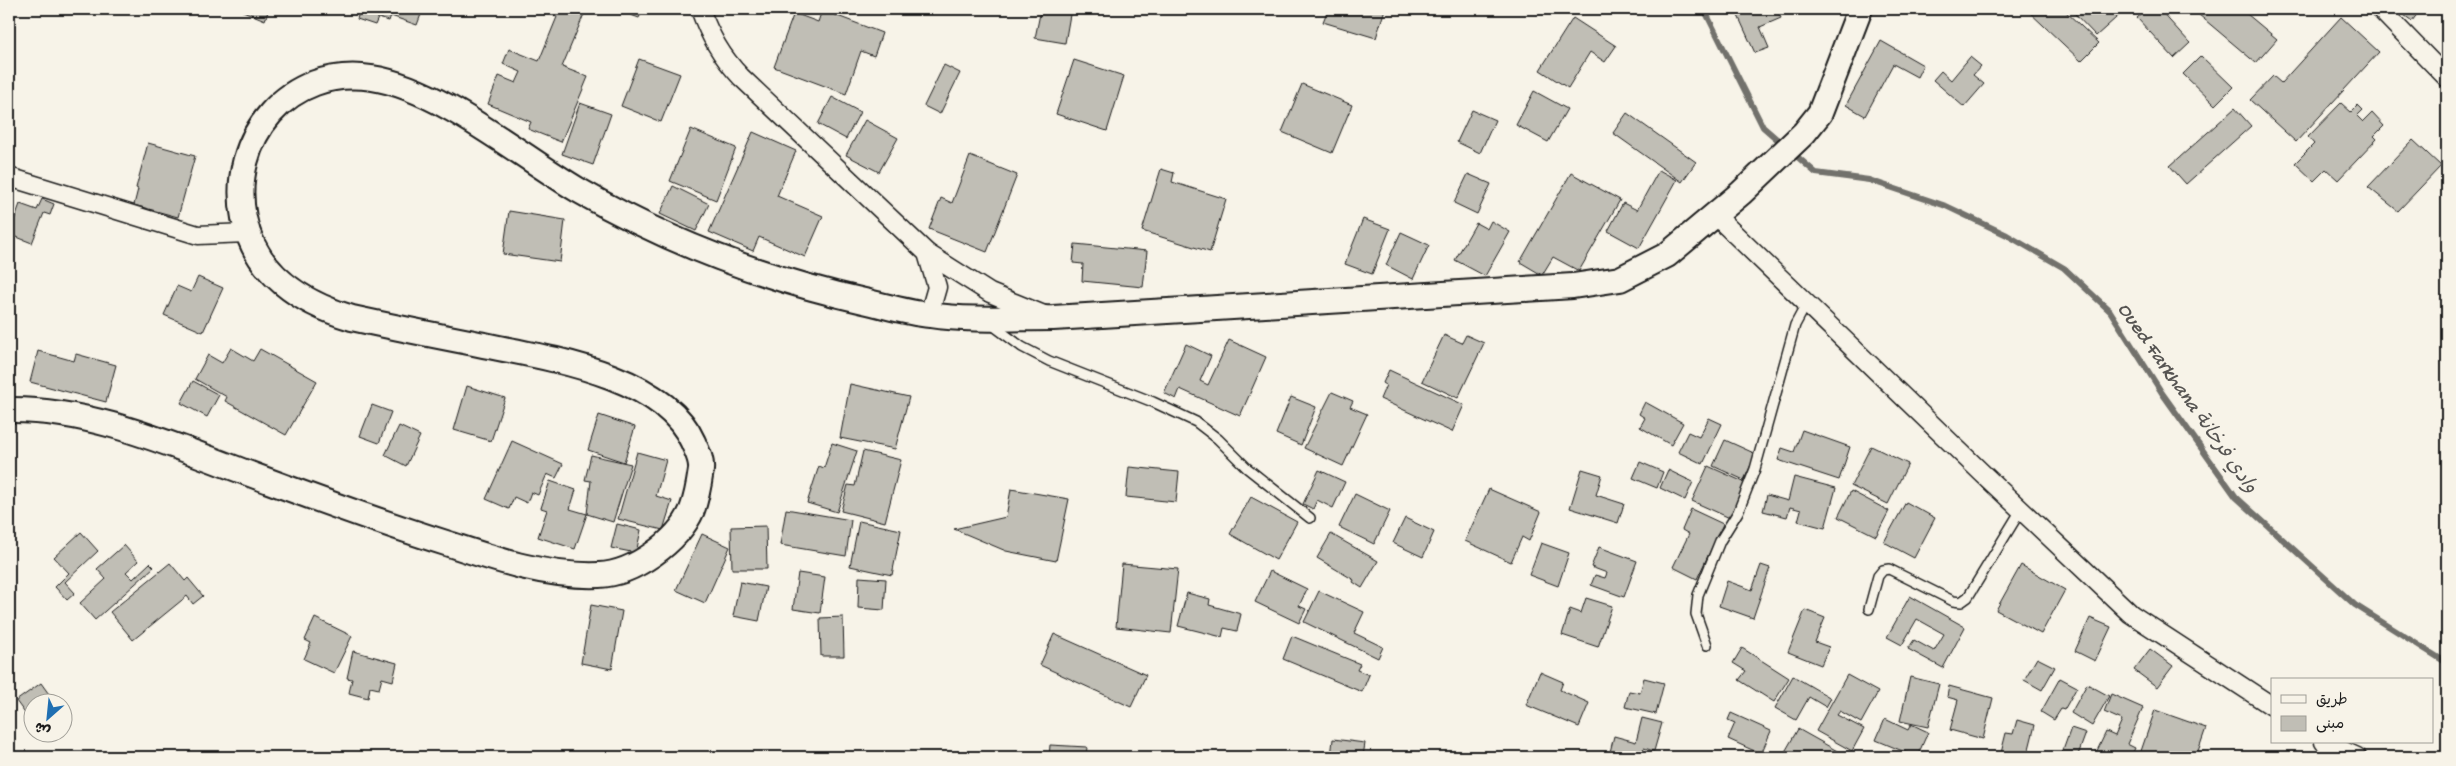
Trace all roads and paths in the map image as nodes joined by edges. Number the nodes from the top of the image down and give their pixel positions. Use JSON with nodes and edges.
{"nodes":[{"id":1,"x":700,"y":9,"type":"edge"},
{"id":2,"x":1860,"y":9,"type":"edge"},
{"id":3,"x":2380,"y":9,"type":"edge"},
{"id":4,"x":2447,"y":78,"type":"edge"},
{"id":5,"x":9,"y":177,"type":"edge"},
{"id":6,"x":1715,"y":215,"type":"junction"},
{"id":7,"x":247,"y":233,"type":"junction"},
{"id":8,"x":927,"y":253,"type":"junction"},
{"id":9,"x":1807,"y":303,"type":"junction"},
{"id":10,"x":929,"y":316,"type":"junction"},
{"id":11,"x":984,"y":318,"type":"junction"},
{"id":12,"x":1053,"y":318,"type":"junction"},
{"id":13,"x":9,"y":410,"type":"edge"},
{"id":14,"x":2021,"y":510,"type":"junction"},
{"id":15,"x":1310,"y":518,"type":"dead end"},
{"id":16,"x":1869,"y":609,"type":"dead end"},
{"id":17,"x":1706,"y":645,"type":"dead end"},
{"id":18,"x":2271,"y":705,"type":"edge"},
{"id":19,"x":2328,"y":744,"type":"edge"},
{"id":20,"x":2357,"y":757,"type":"edge"}],
"edges":[{"from":1,"to":8,"type":"street"},
{"from":2,"to":6,"type":"street"},
{"from":3,"to":4,"type":"street"},
{"from":5,"to":7,"type":"street"},
{"from":6,"to":9,"type":"street"},
{"from":6,"to":12,"type":"street"},
{"from":7,"to":10,"type":"street"},
{"from":7,"to":13,"type":"street"},
{"from":8,"to":10,"type":"street"},
{"from":8,"to":12,"type":"street"},
{"from":9,"to":14,"type":"street"},
{"from":9,"to":17,"type":"lane"},
{"from":10,"to":11,"type":"street"},
{"from":11,"to":12,"type":"street"},
{"from":11,"to":15,"type":"lane"},
{"from":14,"to":16,"type":"lane"},
{"from":14,"to":18,"type":"street"},
{"from":19,"to":20,"type":"street"}]}
